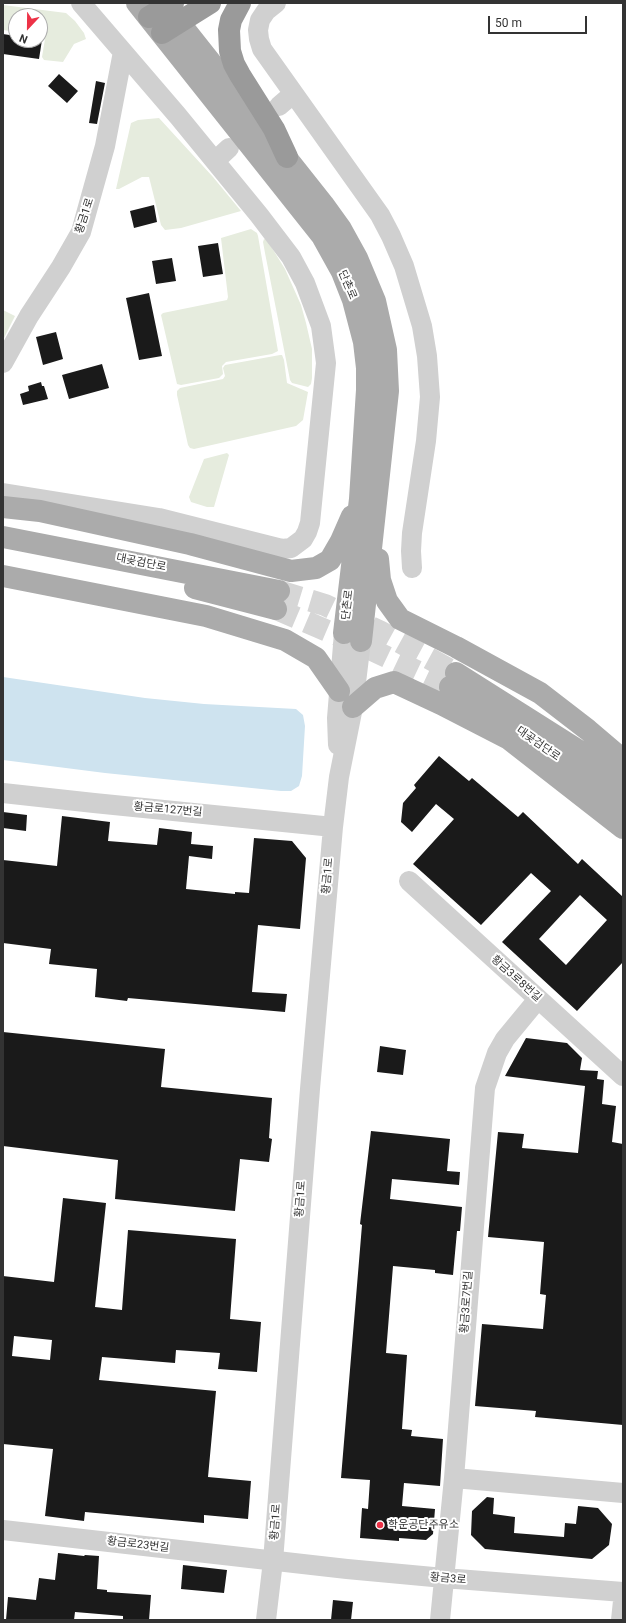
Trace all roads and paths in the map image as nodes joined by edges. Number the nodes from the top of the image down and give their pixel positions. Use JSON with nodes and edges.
{"nodes":[{"id":1,"x":81,"y":3,"type":"edge"},
{"id":2,"x":210,"y":3,"type":"edge"},
{"id":3,"x":240,"y":3,"type":"edge"},
{"id":4,"x":276,"y":3,"type":"edge"},
{"id":5,"x":162,"y":13,"type":"edge"},
{"id":6,"x":123,"y":52,"type":"junction"},
{"id":7,"x":287,"y":158,"type":"junction"},
{"id":8,"x":3,"y":363,"type":"edge"},
{"id":9,"x":3,"y":493,"type":"edge"},
{"id":10,"x":27,"y":504,"type":"junction"},
{"id":11,"x":368,"y":506,"type":"junction"},
{"id":12,"x":3,"y":508,"type":"edge"},
{"id":13,"x":3,"y":537,"type":"edge"},
{"id":14,"x":3,"y":551,"type":"edge"},
{"id":15,"x":412,"y":568,"type":"dead end"},
{"id":16,"x":3,"y":576,"type":"edge"},
{"id":17,"x":353,"y":637,"type":"junction"},
{"id":18,"x":338,"y":691,"type":"junction"},
{"id":19,"x":353,"y":708,"type":"junction"},
{"id":20,"x":623,"y":760,"type":"edge"},
{"id":21,"x":339,"y":777,"type":"junction"},
{"id":22,"x":623,"y":782,"type":"edge"},
{"id":23,"x":3,"y":793,"type":"edge"},
{"id":24,"x":623,"y":805,"type":"edge"},
{"id":25,"x":333,"y":827,"type":"junction"},
{"id":26,"x":623,"y":828,"type":"edge"},
{"id":27,"x":408,"y":881,"type":"dead end"},
{"id":28,"x":538,"y":999,"type":"junction"},
{"id":29,"x":623,"y":1076,"type":"edge"},
{"id":30,"x":454,"y":1478,"type":"junction"},
{"id":31,"x":623,"y":1493,"type":"edge"},
{"id":32,"x":3,"y":1530,"type":"edge"},
{"id":33,"x":273,"y":1561,"type":"junction"},
{"id":34,"x":444,"y":1578,"type":"junction"},
{"id":35,"x":623,"y":1592,"type":"edge"},
{"id":36,"x":623,"y":1601,"type":"edge"},
{"id":37,"x":266,"y":1620,"type":"edge"},
{"id":38,"x":440,"y":1620,"type":"edge"},
{"id":39,"x":621,"y":1620,"type":"edge"}],
"edges":[{"from":1,"to":6,"type":"street"},
{"from":2,"to":5,"type":"highway"},
{"from":3,"to":7,"type":"highway"},
{"from":4,"to":15,"type":"street"},
{"from":5,"to":7,"type":"main road","name":"단촌로"},
{"from":5,"to":11,"type":"main road","name":"단촌로"},
{"from":6,"to":8,"type":"street","name":"황금1로"},
{"from":6,"to":10,"type":"street"},
{"from":7,"to":11,"type":"main road","name":"단촌로"},
{"from":9,"to":10,"type":"street"},
{"from":10,"to":11,"type":"main road"},
{"from":10,"to":12,"type":"main road"},
{"from":11,"to":17,"type":"main road","name":"단촌로"},
{"from":11,"to":20,"type":"main road"},
{"from":13,"to":14,"type":"main road","name":"대곶검단로"},
{"from":16,"to":18,"type":"main road"},
{"from":17,"to":18,"type":"street","name":"황금1로"},
{"from":17,"to":19,"type":"street","name":"황금1로"},
{"from":18,"to":21,"type":"street","name":"황금1로"},
{"from":19,"to":21,"type":"street","name":"황금1로"},
{"from":19,"to":26,"type":"main road"},
{"from":21,"to":25,"type":"street","name":"황금1로"},
{"from":22,"to":24,"type":"main road","name":"대곶검단로"},
{"from":23,"to":25,"type":"street","name":"황금로127번길"},
{"from":25,"to":33,"type":"street","name":"황금1로"},
{"from":27,"to":28,"type":"street","name":"황금3로8번길"},
{"from":28,"to":29,"type":"street","name":"황금3로8번길"},
{"from":28,"to":30,"type":"street","name":"황금3로7번길"},
{"from":30,"to":31,"type":"street"},
{"from":30,"to":34,"type":"street","name":"황금3로7번길"},
{"from":32,"to":33,"type":"street","name":"황금로23번길"},
{"from":33,"to":34,"type":"street","name":"황금3로"},
{"from":33,"to":37,"type":"street","name":"황금1로"},
{"from":34,"to":35,"type":"street","name":"황금3로"},
{"from":34,"to":38,"type":"street","name":"황금3로7번길"},
{"from":36,"to":39,"type":"street"}]}
